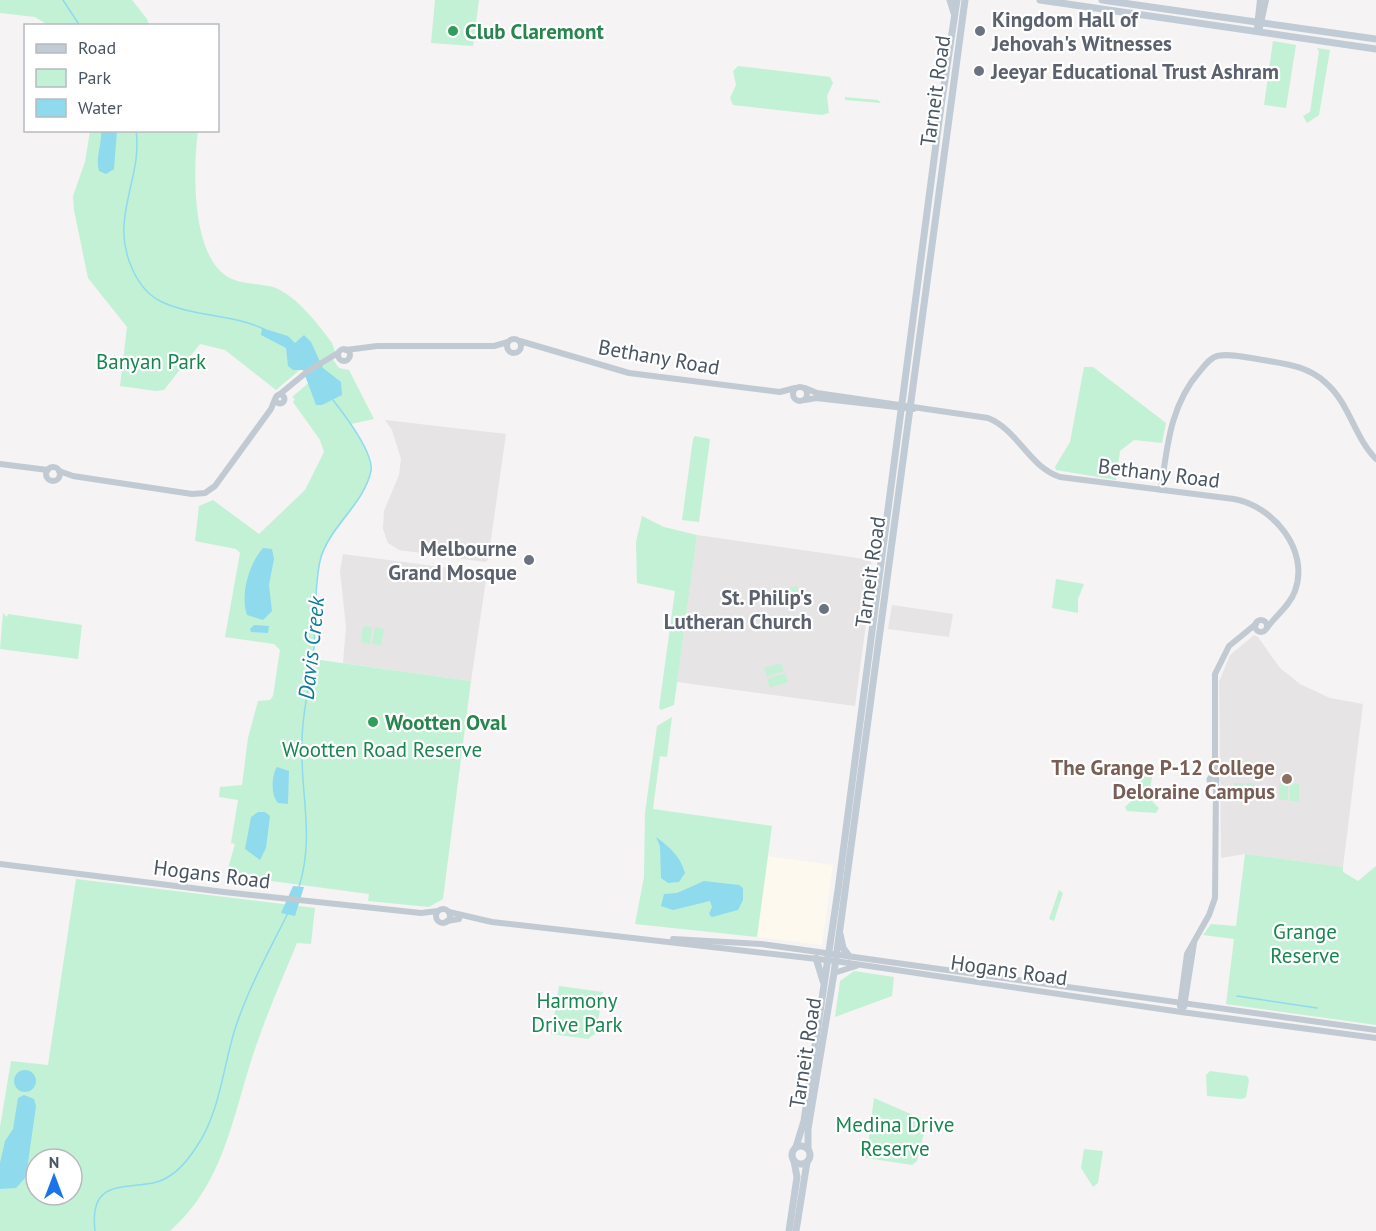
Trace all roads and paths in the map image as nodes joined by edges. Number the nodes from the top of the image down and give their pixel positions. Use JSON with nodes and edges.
{"nodes":[{"id":1,"x":950,"y":0,"type":"edge"},
{"id":2,"x":1040,"y":0,"type":"edge"},
{"id":3,"x":1102,"y":0,"type":"edge"},
{"id":4,"x":1260,"y":0,"type":"edge"},
{"id":5,"x":1266,"y":0,"type":"edge"},
{"id":6,"x":964,"y":1,"type":"edge"},
{"id":7,"x":955,"y":19,"type":"junction"},
{"id":8,"x":1260,"y":22,"type":"junction"},
{"id":9,"x":1259,"y":32,"type":"junction"},
{"id":10,"x":1376,"y":39,"type":"edge"},
{"id":11,"x":1376,"y":49,"type":"edge"},
{"id":12,"x":931,"y":246,"type":"junction"},
{"id":13,"x":916,"y":297,"type":"junction"},
{"id":14,"x":520,"y":341,"type":"junction"},
{"id":15,"x":508,"y":342,"type":"junction"},
{"id":16,"x":494,"y":346,"type":"junction"},
{"id":17,"x":534,"y":347,"type":"junction"},
{"id":18,"x":520,"y":349,"type":"junction"},
{"id":19,"x":509,"y":350,"type":"junction"},
{"id":20,"x":338,"y":353,"type":"junction"},
{"id":21,"x":348,"y":353,"type":"junction"},
{"id":22,"x":340,"y":360,"type":"junction"},
{"id":23,"x":327,"y":361,"type":"junction"},
{"id":24,"x":795,"y":388,"type":"junction"},
{"id":25,"x":805,"y":388,"type":"junction"},
{"id":26,"x":780,"y":392,"type":"junction"},
{"id":27,"x":794,"y":398,"type":"junction"},
{"id":28,"x":805,"y":400,"type":"junction"},
{"id":29,"x":905,"y":407,"type":"junction"},
{"id":30,"x":1376,"y":459,"type":"edge"},
{"id":31,"x":0,"y":464,"type":"edge"},
{"id":32,"x":59,"y":471,"type":"junction"},
{"id":33,"x":47,"y":473,"type":"junction"},
{"id":34,"x":73,"y":476,"type":"junction"},
{"id":35,"x":58,"y":479,"type":"junction"},
{"id":36,"x":1161,"y":490,"type":"junction"},
{"id":37,"x":1274,"y":619,"type":"junction"},
{"id":38,"x":1263,"y":620,"type":"junction"},
{"id":39,"x":1257,"y":627,"type":"junction"},
{"id":40,"x":1267,"y":628,"type":"junction"},
{"id":41,"x":0,"y":864,"type":"edge"},
{"id":42,"x":438,"y":911,"type":"junction"},
{"id":43,"x":449,"y":912,"type":"junction"},
{"id":44,"x":420,"y":913,"type":"junction"},
{"id":45,"x":437,"y":919,"type":"junction"},
{"id":46,"x":447,"y":921,"type":"junction"},
{"id":47,"x":492,"y":922,"type":"junction"},
{"id":48,"x":840,"y":932,"type":"junction"},
{"id":49,"x":636,"y":938,"type":"junction"},
{"id":50,"x":713,"y":940,"type":"junction"},
{"id":51,"x":761,"y":944,"type":"junction"},
{"id":52,"x":704,"y":946,"type":"junction"},
{"id":53,"x":794,"y":956,"type":"junction"},
{"id":54,"x":849,"y":956,"type":"junction"},
{"id":55,"x":832,"y":957,"type":"junction"},
{"id":56,"x":816,"y":958,"type":"junction"},
{"id":57,"x":863,"y":965,"type":"junction"},
{"id":58,"x":834,"y":973,"type":"junction"},
{"id":59,"x":1025,"y":981,"type":"junction"},
{"id":60,"x":824,"y":984,"type":"junction"},
{"id":61,"x":1023,"y":989,"type":"junction"},
{"id":62,"x":1183,"y":1004,"type":"junction"},
{"id":63,"x":1181,"y":1012,"type":"junction"},
{"id":64,"x":1316,"y":1022,"type":"junction"},
{"id":65,"x":1337,"y":1024,"type":"junction"},
{"id":66,"x":1315,"y":1029,"type":"junction"},
{"id":67,"x":1376,"y":1030,"type":"edge"},
{"id":68,"x":1336,"y":1032,"type":"junction"},
{"id":69,"x":1376,"y":1038,"type":"edge"},
{"id":70,"x":796,"y":1147,"type":"junction"},
{"id":71,"x":808,"y":1149,"type":"junction"},
{"id":72,"x":794,"y":1161,"type":"junction"},
{"id":73,"x":807,"y":1162,"type":"junction"},
{"id":74,"x":789,"y":1231,"type":"edge"},
{"id":75,"x":796,"y":1231,"type":"edge"}],
"edges":[{"from":1,"to":7,"type":"main road"},
{"from":2,"to":9,"type":"main road"},
{"from":3,"to":8,"type":"main road"},
{"from":4,"to":8,"type":"street"},
{"from":5,"to":8,"type":"street"},
{"from":6,"to":7,"type":"main road","name":"Tarneit Road"},
{"from":6,"to":12,"type":"main road","name":"Tarneit Road"},
{"from":7,"to":13,"type":"main road","name":"Tarneit Road"},
{"from":8,"to":9,"type":"street"},
{"from":8,"to":10,"type":"main road"},
{"from":9,"to":11,"type":"main road"},
{"from":12,"to":13,"type":"main road"},
{"from":12,"to":29,"type":"main road","name":"Tarneit Road"},
{"from":13,"to":29,"type":"main road","name":"Tarneit Road"},
{"from":14,"to":15,"type":"street"},
{"from":14,"to":17,"type":"street","name":"Bethany Road"},
{"from":14,"to":18,"type":"street"},
{"from":15,"to":16,"type":"street"},
{"from":15,"to":19,"type":"street"},
{"from":16,"to":19,"type":"street"},
{"from":16,"to":21,"type":"street"},
{"from":17,"to":18,"type":"street","name":"Bethany Road"},
{"from":17,"to":26,"type":"street","name":"Bethany Road"},
{"from":18,"to":19,"type":"street"},
{"from":20,"to":21,"type":"street"},
{"from":20,"to":22,"type":"street"},
{"from":20,"to":23,"type":"street"},
{"from":21,"to":22,"type":"street"},
{"from":22,"to":23,"type":"street"},
{"from":23,"to":34,"type":"street"},
{"from":24,"to":25,"type":"street"},
{"from":24,"to":26,"type":"street","name":"Bethany Road"},
{"from":24,"to":27,"type":"street"},
{"from":25,"to":28,"type":"street"},
{"from":25,"to":29,"type":"street","name":"Bethany Road"},
{"from":26,"to":27,"type":"street","name":"Bethany Road"},
{"from":27,"to":28,"type":"street"},
{"from":28,"to":29,"type":"street","name":"Bethany Road"},
{"from":29,"to":36,"type":"street","name":"Bethany Road"},
{"from":29,"to":48,"type":"main road","name":"Tarneit Road"},
{"from":29,"to":55,"type":"main road","name":"Tarneit Road"},
{"from":30,"to":36,"type":"street"},
{"from":31,"to":33,"type":"street"},
{"from":32,"to":33,"type":"street"},
{"from":32,"to":34,"type":"street"},
{"from":32,"to":35,"type":"street"},
{"from":33,"to":35,"type":"street"},
{"from":34,"to":35,"type":"street"},
{"from":36,"to":37,"type":"street","name":"Bethany Road"},
{"from":37,"to":38,"type":"street"},
{"from":37,"to":40,"type":"street","name":"Bethany Road"},
{"from":38,"to":39,"type":"street"},
{"from":38,"to":40,"type":"street"},
{"from":39,"to":40,"type":"street"},
{"from":39,"to":62,"type":"street"},
{"from":41,"to":44,"type":"street","name":"Hogans Road"},
{"from":42,"to":43,"type":"street"},
{"from":42,"to":44,"type":"street","name":"Hogans Road"},
{"from":42,"to":45,"type":"street"},
{"from":43,"to":46,"type":"street"},
{"from":43,"to":47,"type":"street","name":"Hogans Road"},
{"from":44,"to":45,"type":"street","name":"Hogans Road"},
{"from":45,"to":46,"type":"street"},
{"from":46,"to":47,"type":"street","name":"Hogans Road"},
{"from":47,"to":49,"type":"street","name":"Hogans Road"},
{"from":48,"to":54,"type":"main road"},
{"from":48,"to":55,"type":"main road","name":"Tarneit Road"},
{"from":49,"to":50,"type":"street","name":"Hogans Road"},
{"from":49,"to":52,"type":"street","name":"Hogans Road"},
{"from":50,"to":51,"type":"street","name":"Hogans Road"},
{"from":50,"to":52,"type":"street"},
{"from":51,"to":53,"type":"street"},
{"from":51,"to":55,"type":"street","name":"Hogans Road"},
{"from":52,"to":53,"type":"street","name":"Hogans Road"},
{"from":53,"to":56,"type":"street","name":"Hogans Road"},
{"from":54,"to":55,"type":"street","name":"Hogans Road"},
{"from":54,"to":59,"type":"street","name":"Hogans Road"},
{"from":55,"to":56,"type":"street","name":"Hogans Road"},
{"from":55,"to":57,"type":"street","name":"Hogans Road"},
{"from":55,"to":58,"type":"main road","name":"Tarneit Road"},
{"from":55,"to":60,"type":"main road","name":"Tarneit Road"},
{"from":56,"to":60,"type":"main road"},
{"from":57,"to":58,"type":"street"},
{"from":57,"to":61,"type":"street","name":"Hogans Road"},
{"from":58,"to":71,"type":"main road","name":"Tarneit Road"},
{"from":59,"to":61,"type":"street"},
{"from":59,"to":62,"type":"street","name":"Hogans Road"},
{"from":60,"to":70,"type":"main road","name":"Tarneit Road"},
{"from":61,"to":63,"type":"street","name":"Hogans Road"},
{"from":62,"to":63,"type":"street"},
{"from":62,"to":64,"type":"street","name":"Hogans Road"},
{"from":63,"to":66,"type":"street","name":"Hogans Road"},
{"from":64,"to":65,"type":"street","name":"Hogans Road"},
{"from":64,"to":66,"type":"street"},
{"from":65,"to":67,"type":"street","name":"Hogans Road"},
{"from":65,"to":68,"type":"street"},
{"from":66,"to":68,"type":"street","name":"Hogans Road"},
{"from":68,"to":69,"type":"street","name":"Hogans Road"},
{"from":70,"to":71,"type":"main road"},
{"from":70,"to":72,"type":"main road"},
{"from":71,"to":73,"type":"main road"},
{"from":72,"to":73,"type":"main road"},
{"from":72,"to":74,"type":"main road"},
{"from":73,"to":75,"type":"main road"}]}
